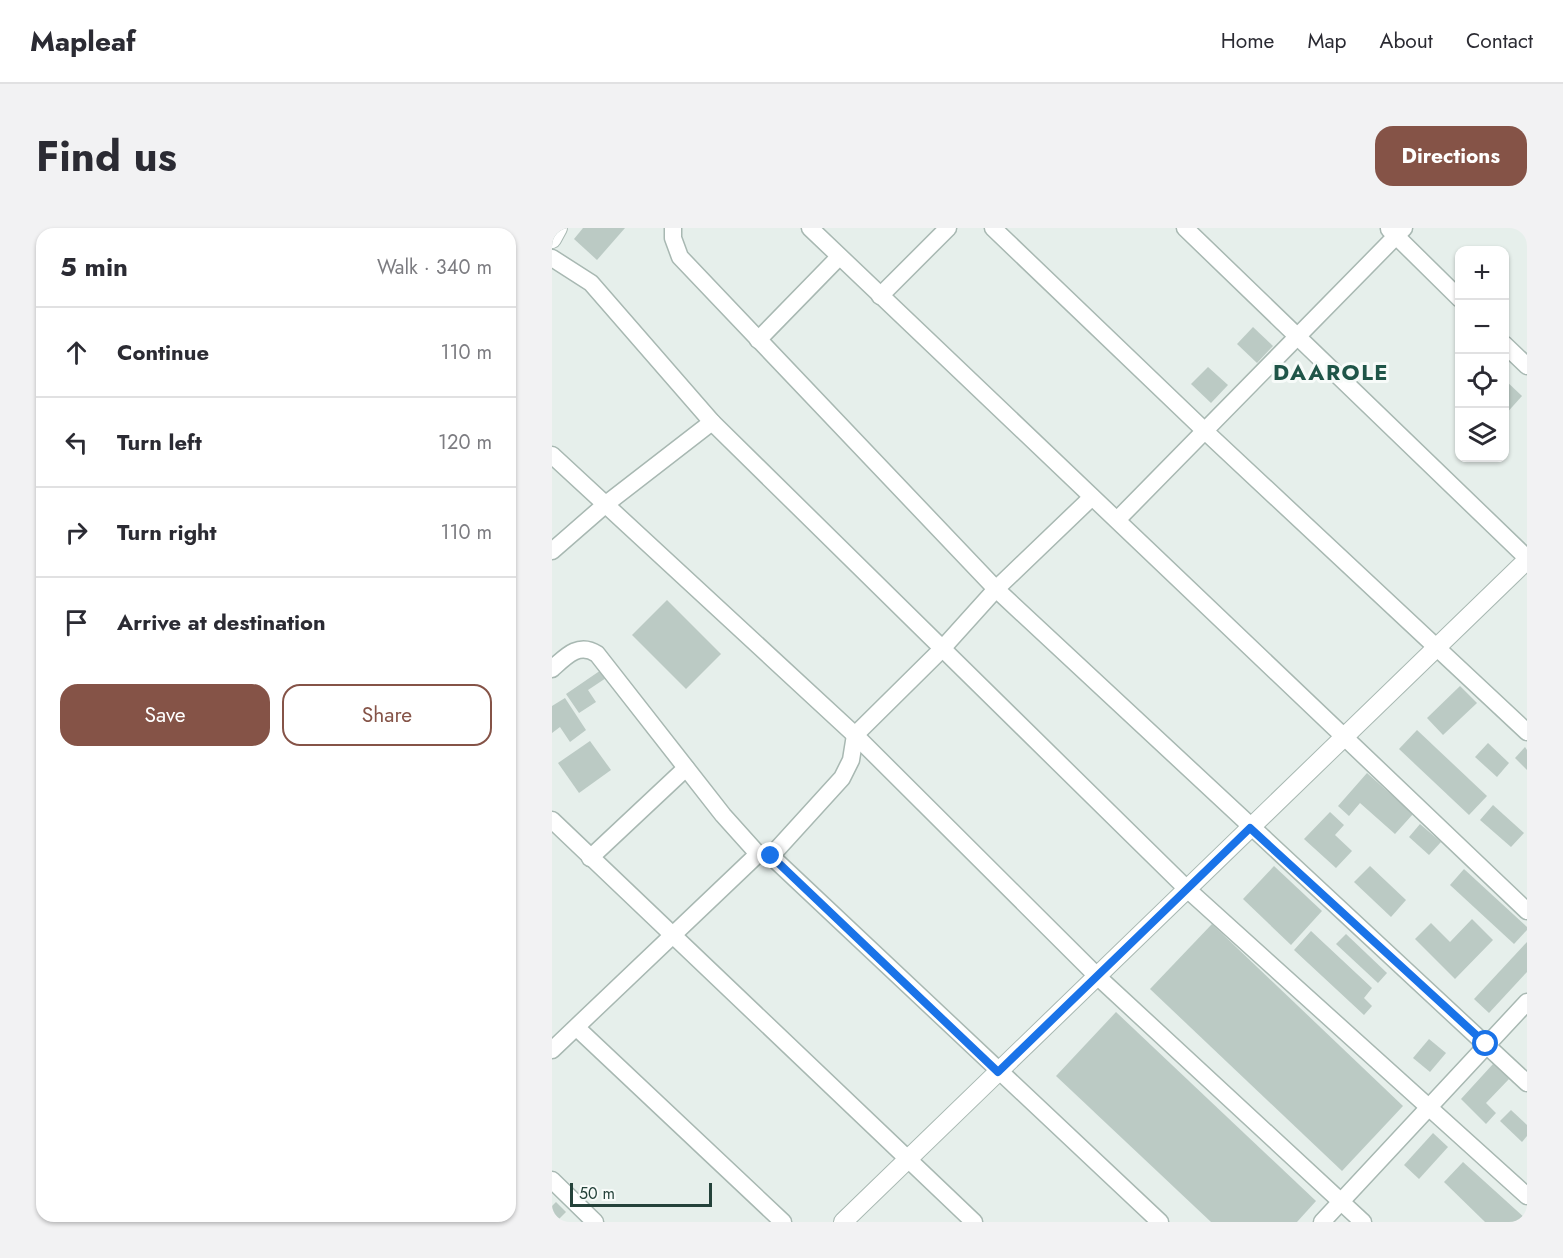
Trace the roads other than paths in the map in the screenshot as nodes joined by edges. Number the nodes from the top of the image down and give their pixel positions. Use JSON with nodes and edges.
{"nodes":[{"id":1,"x":558,"y":228,"type":"edge"},
{"id":2,"x":673,"y":228,"type":"edge"},
{"id":3,"x":810,"y":228,"type":"edge"},
{"id":4,"x":948,"y":228,"type":"edge"},
{"id":5,"x":993,"y":228,"type":"edge"},
{"id":6,"x":1185,"y":228,"type":"edge"},
{"id":7,"x":1396,"y":231,"type":"edge"},
{"id":8,"x":552,"y":239,"type":"edge"},
{"id":9,"x":839,"y":256,"type":"junction"},
{"id":10,"x":552,"y":258,"type":"edge"},
{"id":11,"x":1455,"y":294,"type":"edge"},
{"id":12,"x":880,"y":296,"type":"junction"},
{"id":13,"x":1297,"y":337,"type":"junction"},
{"id":14,"x":758,"y":340,"type":"junction"},
{"id":15,"x":1509,"y":349,"type":"edge"},
{"id":16,"x":1527,"y":366,"type":"edge"},
{"id":17,"x":711,"y":422,"type":"junction"},
{"id":18,"x":1206,"y":432,"type":"junction"},
{"id":19,"x":552,"y":455,"type":"edge"},
{"id":20,"x":1092,"y":496,"type":"junction"},
{"id":21,"x":606,"y":504,"type":"junction"},
{"id":22,"x":1117,"y":520,"type":"junction"},
{"id":23,"x":552,"y":551,"type":"edge"},
{"id":24,"x":1527,"y":559,"type":"edge"},
{"id":25,"x":996,"y":589,"type":"junction"},
{"id":26,"x":1436,"y":648,"type":"junction"},
{"id":27,"x":941,"y":650,"type":"junction"},
{"id":28,"x":553,"y":666,"type":"edge"},
{"id":29,"x":1527,"y":732,"type":"edge"},
{"id":30,"x":855,"y":735,"type":"junction"},
{"id":31,"x":1345,"y":736,"type":"junction"},
{"id":32,"x":686,"y":768,"type":"junction"},
{"id":33,"x":552,"y":820,"type":"edge"},
{"id":34,"x":1250,"y":828,"type":"junction"},
{"id":35,"x":765,"y":855,"type":"junction"},
{"id":36,"x":590,"y":858,"type":"junction"},
{"id":37,"x":1187,"y":889,"type":"junction"},
{"id":38,"x":1527,"y":911,"type":"edge"},
{"id":39,"x":673,"y":938,"type":"junction"},
{"id":40,"x":1097,"y":976,"type":"junction"},
{"id":41,"x":1527,"y":1002,"type":"edge"},
{"id":42,"x":577,"y":1028,"type":"junction"},
{"id":43,"x":1486,"y":1044,"type":"junction"},
{"id":44,"x":552,"y":1050,"type":"edge"},
{"id":45,"x":998,"y":1072,"type":"junction"},
{"id":46,"x":1527,"y":1083,"type":"edge"},
{"id":47,"x":1431,"y":1107,"type":"junction"},
{"id":48,"x":908,"y":1160,"type":"junction"},
{"id":49,"x":552,"y":1180,"type":"edge"},
{"id":50,"x":1527,"y":1196,"type":"edge"},
{"id":51,"x":1341,"y":1201,"type":"junction"},
{"id":52,"x":595,"y":1222,"type":"edge"},
{"id":53,"x":783,"y":1222,"type":"edge"},
{"id":54,"x":843,"y":1222,"type":"edge"},
{"id":55,"x":974,"y":1222,"type":"edge"},
{"id":56,"x":1160,"y":1222,"type":"edge"},
{"id":57,"x":1322,"y":1222,"type":"edge"},
{"id":58,"x":1363,"y":1222,"type":"edge"}],
"edges":[{"from":1,"to":8,"type":"street"},
{"from":2,"to":14,"type":"street"},
{"from":3,"to":9,"type":"street"},
{"from":4,"to":12,"type":"street"},
{"from":5,"to":18,"type":"street"},
{"from":6,"to":13,"type":"street"},
{"from":7,"to":11,"type":"street"},
{"from":7,"to":13,"type":"street"},
{"from":9,"to":12,"type":"street"},
{"from":9,"to":14,"type":"street"},
{"from":10,"to":17,"type":"street"},
{"from":12,"to":20,"type":"street"},
{"from":13,"to":18,"type":"street"},
{"from":13,"to":24,"type":"street"},
{"from":14,"to":25,"type":"street"},
{"from":15,"to":16,"type":"street"},
{"from":17,"to":21,"type":"street"},
{"from":17,"to":27,"type":"street"},
{"from":18,"to":22,"type":"street"},
{"from":18,"to":26,"type":"street"},
{"from":19,"to":21,"type":"street"},
{"from":20,"to":22,"type":"street"},
{"from":20,"to":25,"type":"street"},
{"from":21,"to":23,"type":"street"},
{"from":21,"to":30,"type":"street"},
{"from":22,"to":31,"type":"street"},
{"from":24,"to":26,"type":"street"},
{"from":25,"to":27,"type":"street"},
{"from":25,"to":34,"type":"street"},
{"from":26,"to":29,"type":"street"},
{"from":26,"to":31,"type":"street"},
{"from":27,"to":30,"type":"street"},
{"from":27,"to":37,"type":"street"},
{"from":28,"to":32,"type":"street"},
{"from":30,"to":35,"type":"street"},
{"from":30,"to":40,"type":"street"},
{"from":31,"to":34,"type":"street"},
{"from":31,"to":38,"type":"street"},
{"from":32,"to":35,"type":"street"},
{"from":32,"to":36,"type":"street"},
{"from":33,"to":36,"type":"street"},
{"from":34,"to":37,"type":"street"},
{"from":34,"to":43,"type":"street"},
{"from":35,"to":39,"type":"street"},
{"from":35,"to":45,"type":"street"},
{"from":36,"to":39,"type":"street"},
{"from":37,"to":40,"type":"street"},
{"from":37,"to":47,"type":"street"},
{"from":39,"to":42,"type":"street"},
{"from":39,"to":48,"type":"street"},
{"from":40,"to":45,"type":"street"},
{"from":40,"to":51,"type":"street"},
{"from":41,"to":43,"type":"street"},
{"from":42,"to":44,"type":"street"},
{"from":42,"to":53,"type":"street"},
{"from":43,"to":46,"type":"street"},
{"from":43,"to":47,"type":"street"},
{"from":45,"to":48,"type":"street"},
{"from":45,"to":56,"type":"street"},
{"from":47,"to":50,"type":"street"},
{"from":47,"to":51,"type":"street"},
{"from":48,"to":54,"type":"street"},
{"from":48,"to":55,"type":"street"},
{"from":49,"to":52,"type":"street"},
{"from":51,"to":57,"type":"street"},
{"from":51,"to":58,"type":"street"}]}
